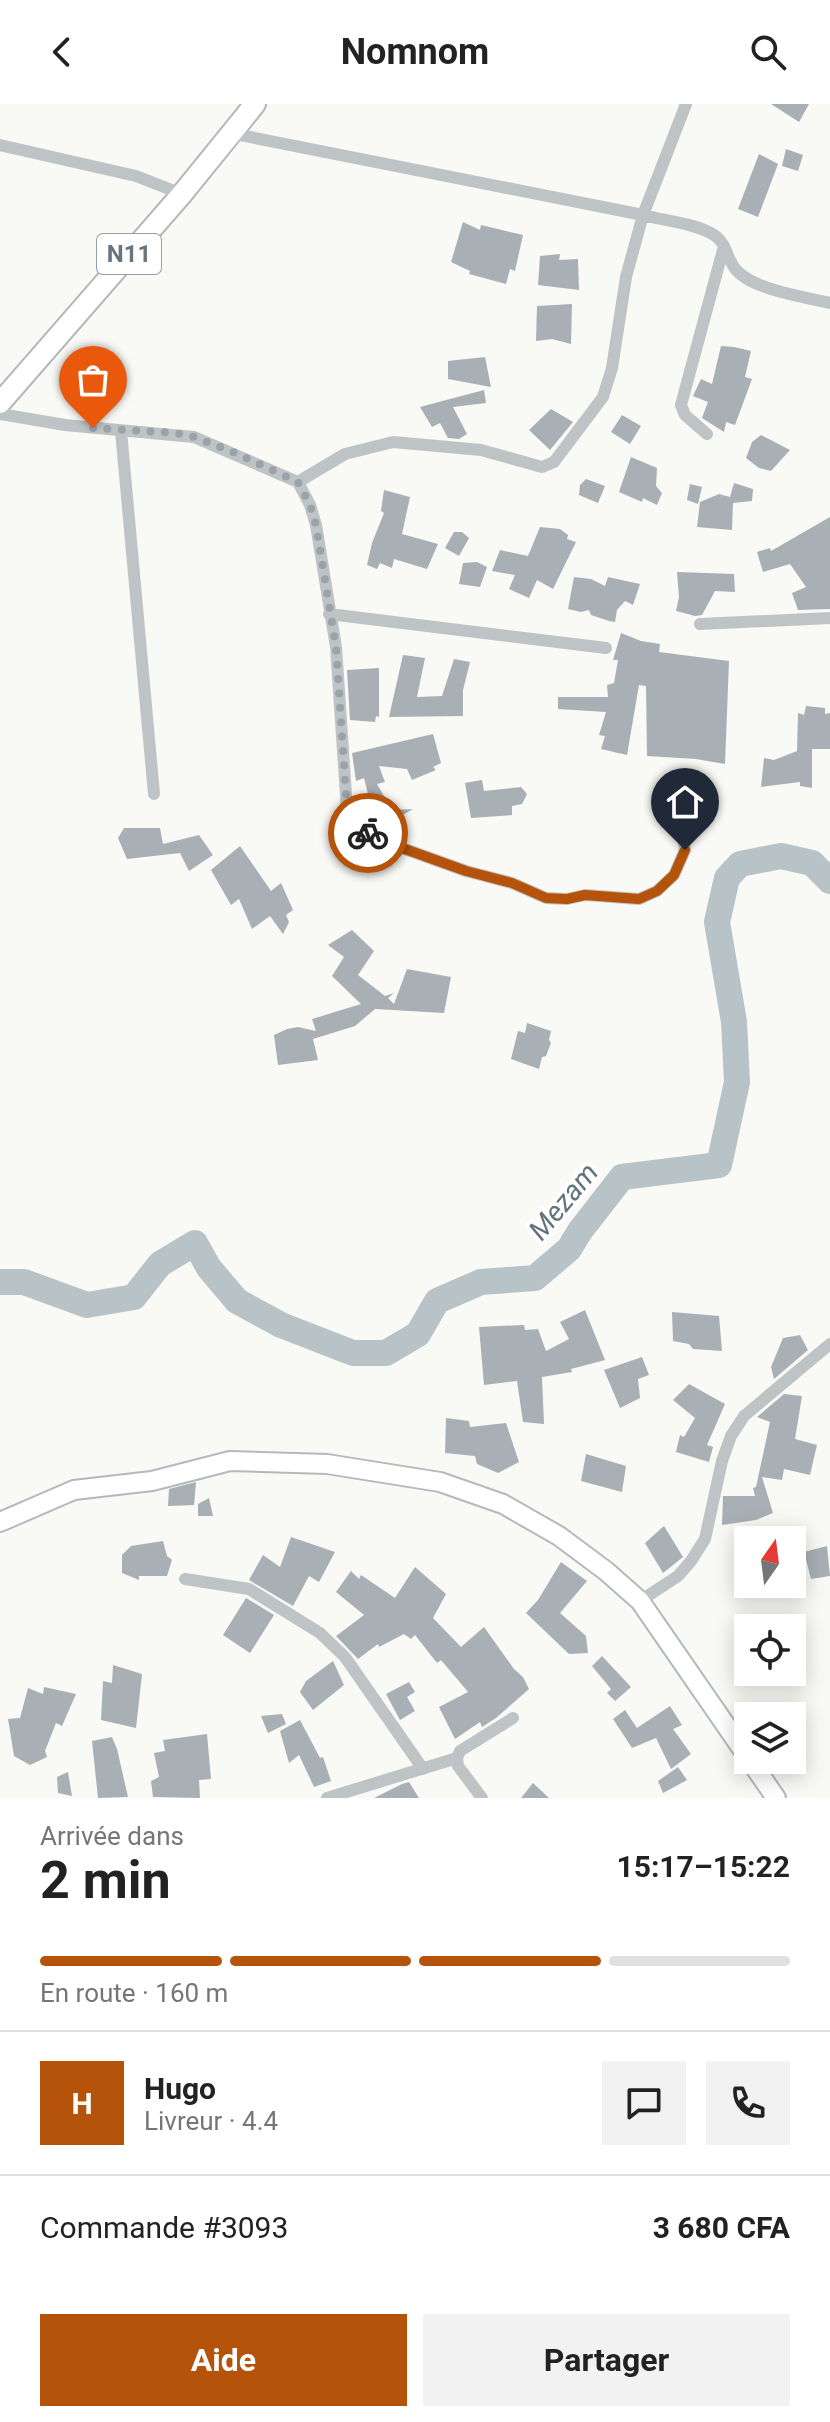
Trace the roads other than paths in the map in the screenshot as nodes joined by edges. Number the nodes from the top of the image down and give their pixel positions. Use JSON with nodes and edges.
{"nodes":[{"id":1,"x":255,"y":104,"type":"edge"},
{"id":2,"x":686,"y":104,"type":"edge"},
{"id":3,"x":230,"y":133,"type":"junction"},
{"id":4,"x":0,"y":145,"type":"edge"},
{"id":5,"x":182,"y":194,"type":"junction"},
{"id":6,"x":643,"y":215,"type":"junction"},
{"id":7,"x":724,"y":246,"type":"junction"},
{"id":8,"x":830,"y":303,"type":"edge"},
{"id":9,"x":0,"y":403,"type":"edge"},
{"id":10,"x":0,"y":414,"type":"edge"},
{"id":11,"x":121,"y":431,"type":"junction"},
{"id":12,"x":707,"y":434,"type":"dead end"},
{"id":13,"x":298,"y":482,"type":"junction"},
{"id":14,"x":329,"y":614,"type":"junction"},
{"id":15,"x":830,"y":618,"type":"edge"},
{"id":16,"x":700,"y":624,"type":"dead end"},
{"id":17,"x":606,"y":648,"type":"dead end"},
{"id":18,"x":154,"y":794,"type":"dead end"},
{"id":19,"x":680,"y":811,"type":"dead end"},
{"id":20,"x":830,"y":1344,"type":"edge"},
{"id":21,"x":0,"y":1522,"type":"edge"},
{"id":22,"x":185,"y":1579,"type":"dead end"},
{"id":23,"x":640,"y":1601,"type":"junction"},
{"id":24,"x":513,"y":1718,"type":"dead end"},
{"id":25,"x":457,"y":1758,"type":"junction"},
{"id":26,"x":423,"y":1769,"type":"junction"},
{"id":27,"x":327,"y":1798,"type":"edge"},
{"id":28,"x":482,"y":1798,"type":"edge"},
{"id":29,"x":776,"y":1798,"type":"edge"}],
"edges":[{"from":1,"to":3,"type":"highway","number":"N11"},
{"from":2,"to":6,"type":"street"},
{"from":3,"to":5,"type":"highway","number":"N11"},
{"from":3,"to":6,"type":"street"},
{"from":4,"to":5,"type":"street"},
{"from":5,"to":9,"type":"highway","number":"N11"},
{"from":6,"to":7,"type":"street"},
{"from":6,"to":13,"type":"street"},
{"from":7,"to":8,"type":"street"},
{"from":7,"to":12,"type":"street"},
{"from":10,"to":11,"type":"street"},
{"from":11,"to":13,"type":"street"},
{"from":11,"to":18,"type":"street"},
{"from":13,"to":14,"type":"street"},
{"from":14,"to":17,"type":"street"},
{"from":14,"to":19,"type":"street"},
{"from":15,"to":16,"type":"street"},
{"from":20,"to":23,"type":"street"},
{"from":21,"to":23,"type":"main road"},
{"from":22,"to":26,"type":"street"},
{"from":23,"to":29,"type":"main road"},
{"from":24,"to":25,"type":"street"},
{"from":25,"to":26,"type":"street"},
{"from":25,"to":28,"type":"street"},
{"from":26,"to":27,"type":"street"}]}
